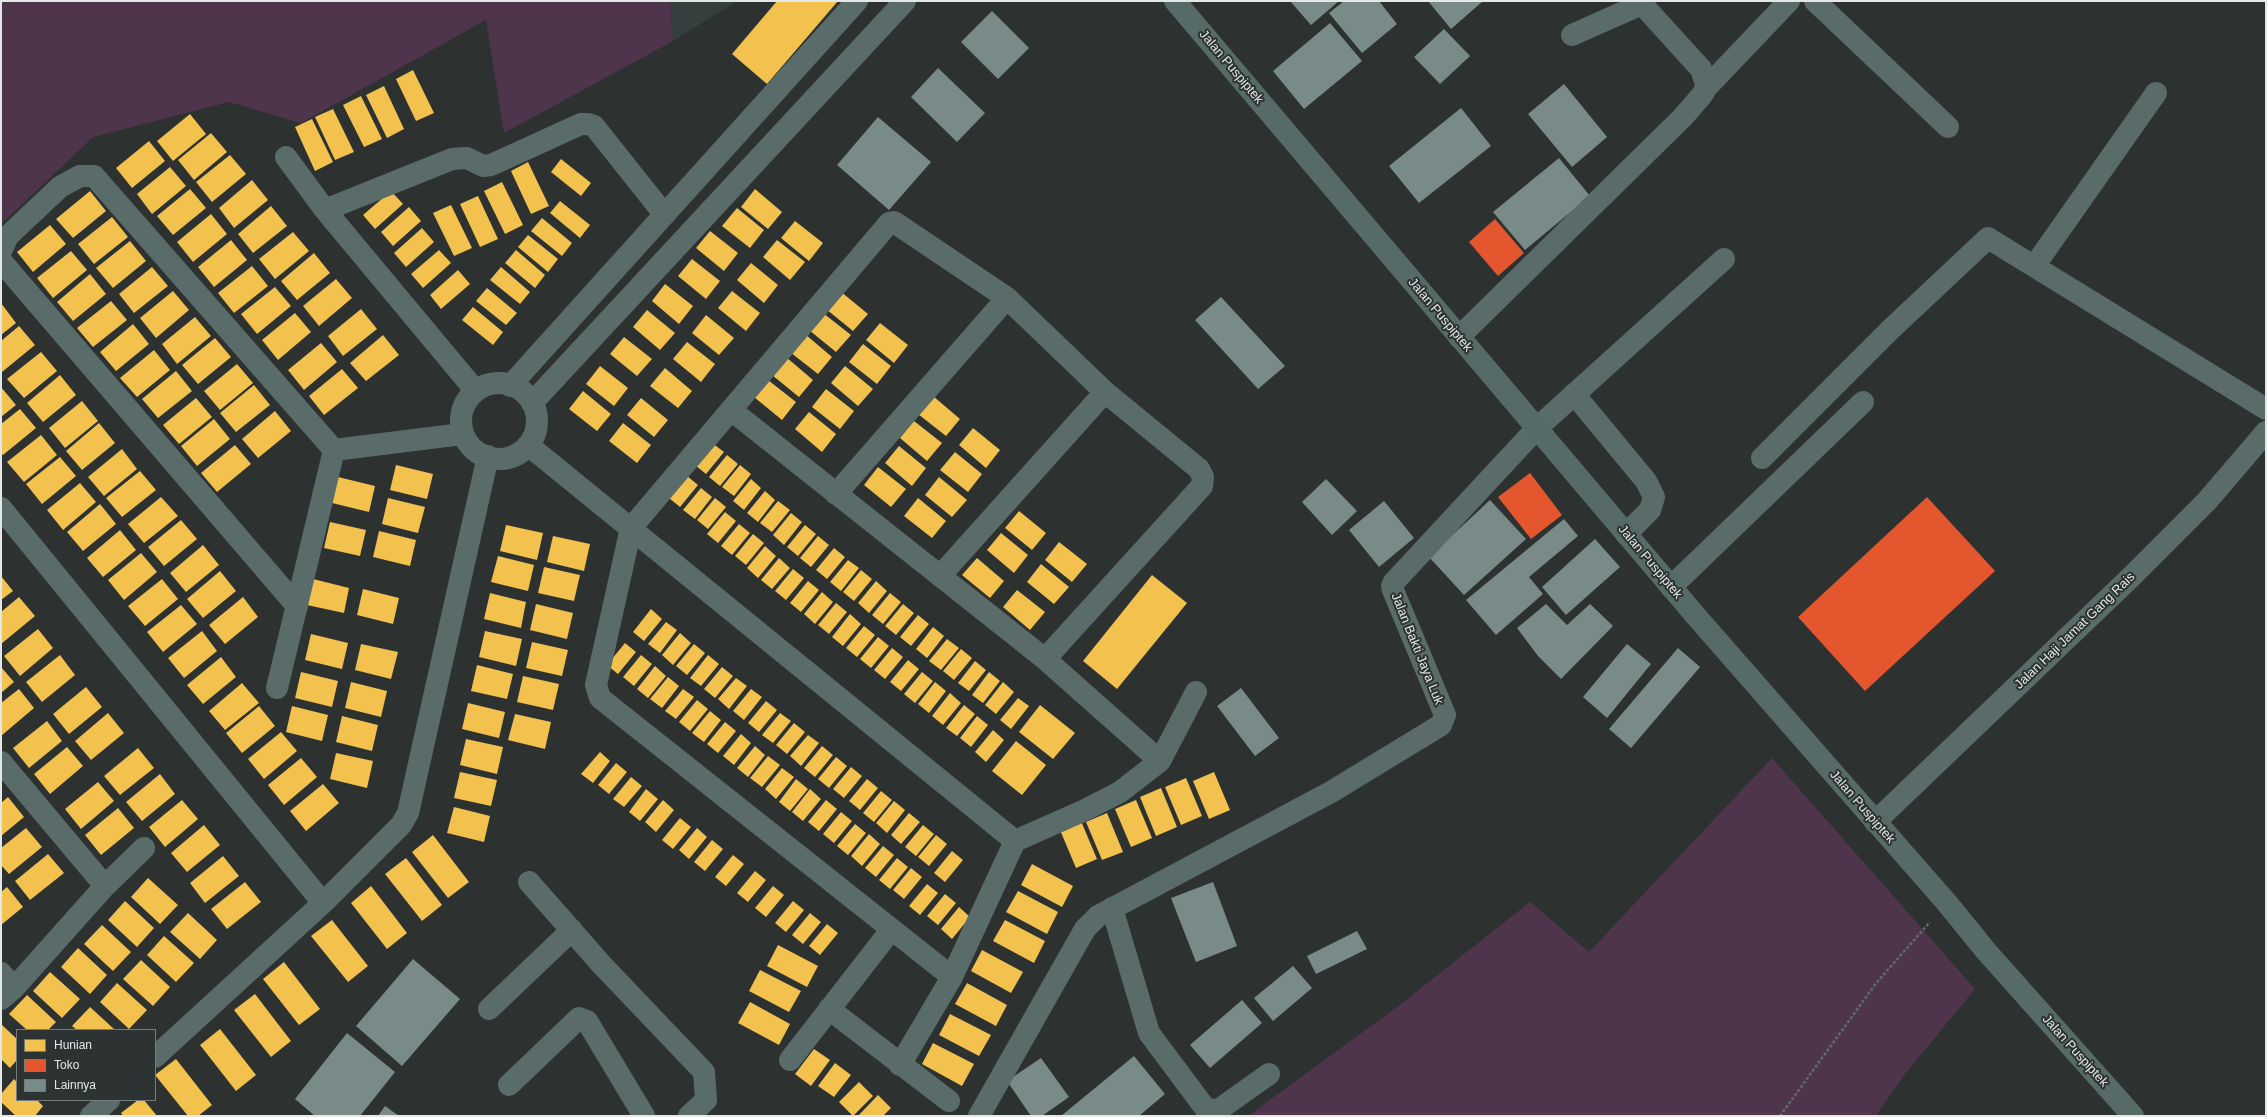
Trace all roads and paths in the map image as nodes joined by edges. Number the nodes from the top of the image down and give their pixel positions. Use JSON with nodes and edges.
{"nodes":[{"id":1,"x":857,"y":1,"type":"edge"},
{"id":2,"x":905,"y":1,"type":"edge"},
{"id":3,"x":1175,"y":1,"type":"edge"},
{"id":4,"x":1789,"y":1,"type":"edge"},
{"id":5,"x":1814,"y":1,"type":"edge"},
{"id":6,"x":1643,"y":2,"type":"edge"},
{"id":7,"x":1572,"y":35,"type":"dead end"},
{"id":8,"x":782,"y":84,"type":"junction"},
{"id":9,"x":1707,"y":87,"type":"junction"},
{"id":10,"x":2156,"y":93,"type":"dead end"},
{"id":11,"x":808,"y":105,"type":"junction"},
{"id":12,"x":1948,"y":127,"type":"dead end"},
{"id":13,"x":286,"y":157,"type":"dead end"},
{"id":14,"x":325,"y":210,"type":"junction"},
{"id":15,"x":664,"y":214,"type":"junction"},
{"id":16,"x":1,"y":251,"type":"edge"},
{"id":17,"x":1724,"y":259,"type":"dead end"},
{"id":18,"x":1,"y":261,"type":"edge"},
{"id":19,"x":2035,"y":265,"type":"junction"},
{"id":20,"x":1007,"y":298,"type":"junction"},
{"id":21,"x":1459,"y":336,"type":"junction"},
{"id":22,"x":510,"y":386,"type":"junction"},
{"id":23,"x":475,"y":390,"type":"junction"},
{"id":24,"x":1105,"y":392,"type":"junction"},
{"id":25,"x":1574,"y":394,"type":"junction"},
{"id":26,"x":1863,"y":402,"type":"dead end"},
{"id":27,"x":532,"y":403,"type":"junction"},
{"id":28,"x":730,"y":410,"type":"junction"},
{"id":29,"x":2266,"y":410,"type":"edge"},
{"id":30,"x":1537,"y":428,"type":"junction"},
{"id":31,"x":2266,"y":432,"type":"edge"},
{"id":32,"x":462,"y":434,"type":"junction"},
{"id":33,"x":528,"y":445,"type":"junction"},
{"id":34,"x":334,"y":450,"type":"junction"},
{"id":35,"x":488,"y":456,"type":"junction"},
{"id":36,"x":1762,"y":458,"type":"dead end"},
{"id":37,"x":836,"y":494,"type":"junction"},
{"id":38,"x":1,"y":508,"type":"edge"},
{"id":39,"x":631,"y":528,"type":"junction"},
{"id":40,"x":1626,"y":534,"type":"junction"},
{"id":41,"x":940,"y":576,"type":"junction"},
{"id":42,"x":1670,"y":587,"type":"junction"},
{"id":43,"x":297,"y":606,"type":"junction"},
{"id":44,"x":1045,"y":659,"type":"junction"},
{"id":45,"x":277,"y":688,"type":"dead end"},
{"id":46,"x":1196,"y":692,"type":"dead end"},
{"id":47,"x":1160,"y":761,"type":"junction"},
{"id":48,"x":1,"y":762,"type":"edge"},
{"id":49,"x":1874,"y":822,"type":"junction"},
{"id":50,"x":1015,"y":841,"type":"junction"},
{"id":51,"x":144,"y":848,"type":"dead end"},
{"id":52,"x":529,"y":882,"type":"dead end"},
{"id":53,"x":105,"y":886,"type":"junction"},
{"id":54,"x":324,"y":903,"type":"junction"},
{"id":55,"x":1112,"y":908,"type":"junction"},
{"id":56,"x":1924,"y":929,"type":"dead end"},
{"id":57,"x":572,"y":930,"type":"junction"},
{"id":58,"x":891,"y":930,"type":"junction"},
{"id":59,"x":952,"y":977,"type":"junction"},
{"id":60,"x":5,"y":987,"type":"edge"},
{"id":61,"x":489,"y":1008,"type":"dead end"},
{"id":62,"x":829,"y":1009,"type":"junction"},
{"id":63,"x":156,"y":1056,"type":"edge"},
{"id":64,"x":790,"y":1060,"type":"dead end"},
{"id":65,"x":900,"y":1065,"type":"junction"},
{"id":66,"x":1269,"y":1074,"type":"dead end"},
{"id":67,"x":509,"y":1085,"type":"dead end"},
{"id":68,"x":108,"y":1101,"type":"edge"},
{"id":69,"x":949,"y":1102,"type":"dead end"},
{"id":70,"x":91,"y":1116,"type":"edge"},
{"id":71,"x":644,"y":1116,"type":"edge"},
{"id":72,"x":690,"y":1116,"type":"edge"},
{"id":73,"x":979,"y":1116,"type":"edge"},
{"id":74,"x":1780,"y":1116,"type":"edge"},
{"id":75,"x":2132,"y":1116,"type":"edge"}],
"edges":[{"from":1,"to":8,"type":"street"},
{"from":2,"to":11,"type":"street"},
{"from":3,"to":21,"type":"main road","name":"Jalan Puspiptek"},
{"from":4,"to":9,"type":"street"},
{"from":5,"to":12,"type":"street"},
{"from":6,"to":7,"type":"street"},
{"from":6,"to":9,"type":"street"},
{"from":8,"to":11,"type":"street"},
{"from":8,"to":15,"type":"street"},
{"from":9,"to":21,"type":"street"},
{"from":10,"to":19,"type":"street"},
{"from":11,"to":27,"type":"street"},
{"from":13,"to":14,"type":"street"},
{"from":14,"to":15,"type":"street"},
{"from":14,"to":23,"type":"street"},
{"from":15,"to":22,"type":"street"},
{"from":16,"to":34,"type":"street"},
{"from":17,"to":25,"type":"street"},
{"from":18,"to":43,"type":"street"},
{"from":19,"to":29,"type":"street"},
{"from":19,"to":36,"type":"street"},
{"from":20,"to":24,"type":"street"},
{"from":20,"to":28,"type":"street"},
{"from":20,"to":37,"type":"street"},
{"from":21,"to":30,"type":"main road","name":"Jalan Puspiptek"},
{"from":22,"to":23,"type":"street"},
{"from":22,"to":27,"type":"street"},
{"from":23,"to":32,"type":"street"},
{"from":24,"to":41,"type":"street"},
{"from":24,"to":44,"type":"street"},
{"from":25,"to":30,"type":"street"},
{"from":25,"to":40,"type":"street"},
{"from":26,"to":42,"type":"street"},
{"from":27,"to":33,"type":"street"},
{"from":28,"to":37,"type":"street"},
{"from":28,"to":39,"type":"street"},
{"from":30,"to":40,"type":"main road","name":"Jalan Puspiptek"},
{"from":30,"to":55,"type":"street","name":"Jalan Bakti Jaya Luk"},
{"from":31,"to":49,"type":"street","name":"Jalan Haji Jamat Gang Rais"},
{"from":32,"to":34,"type":"street"},
{"from":32,"to":35,"type":"street"},
{"from":33,"to":35,"type":"street"},
{"from":33,"to":39,"type":"street"},
{"from":34,"to":43,"type":"street"},
{"from":35,"to":54,"type":"street"},
{"from":37,"to":41,"type":"street"},
{"from":38,"to":54,"type":"street"},
{"from":39,"to":50,"type":"street"},
{"from":39,"to":58,"type":"street"},
{"from":40,"to":42,"type":"main road","name":"Jalan Puspiptek"},
{"from":41,"to":44,"type":"street"},
{"from":42,"to":49,"type":"main road","name":"Jalan Puspiptek"},
{"from":43,"to":45,"type":"street"},
{"from":44,"to":47,"type":"street"},
{"from":46,"to":47,"type":"street"},
{"from":47,"to":50,"type":"street"},
{"from":48,"to":53,"type":"street"},
{"from":49,"to":75,"type":"main road","name":"Jalan Puspiptek"},
{"from":50,"to":59,"type":"street"},
{"from":51,"to":53,"type":"street"},
{"from":52,"to":57,"type":"street"},
{"from":53,"to":60,"type":"street"},
{"from":54,"to":63,"type":"street"},
{"from":55,"to":66,"type":"street"},
{"from":55,"to":73,"type":"street"},
{"from":56,"to":74,"type":"path"},
{"from":57,"to":61,"type":"street"},
{"from":57,"to":72,"type":"street"},
{"from":58,"to":59,"type":"street"},
{"from":58,"to":62,"type":"street"},
{"from":59,"to":65,"type":"street"},
{"from":62,"to":64,"type":"street"},
{"from":62,"to":65,"type":"street"},
{"from":65,"to":69,"type":"street"},
{"from":67,"to":71,"type":"street"},
{"from":68,"to":70,"type":"street"}]}
